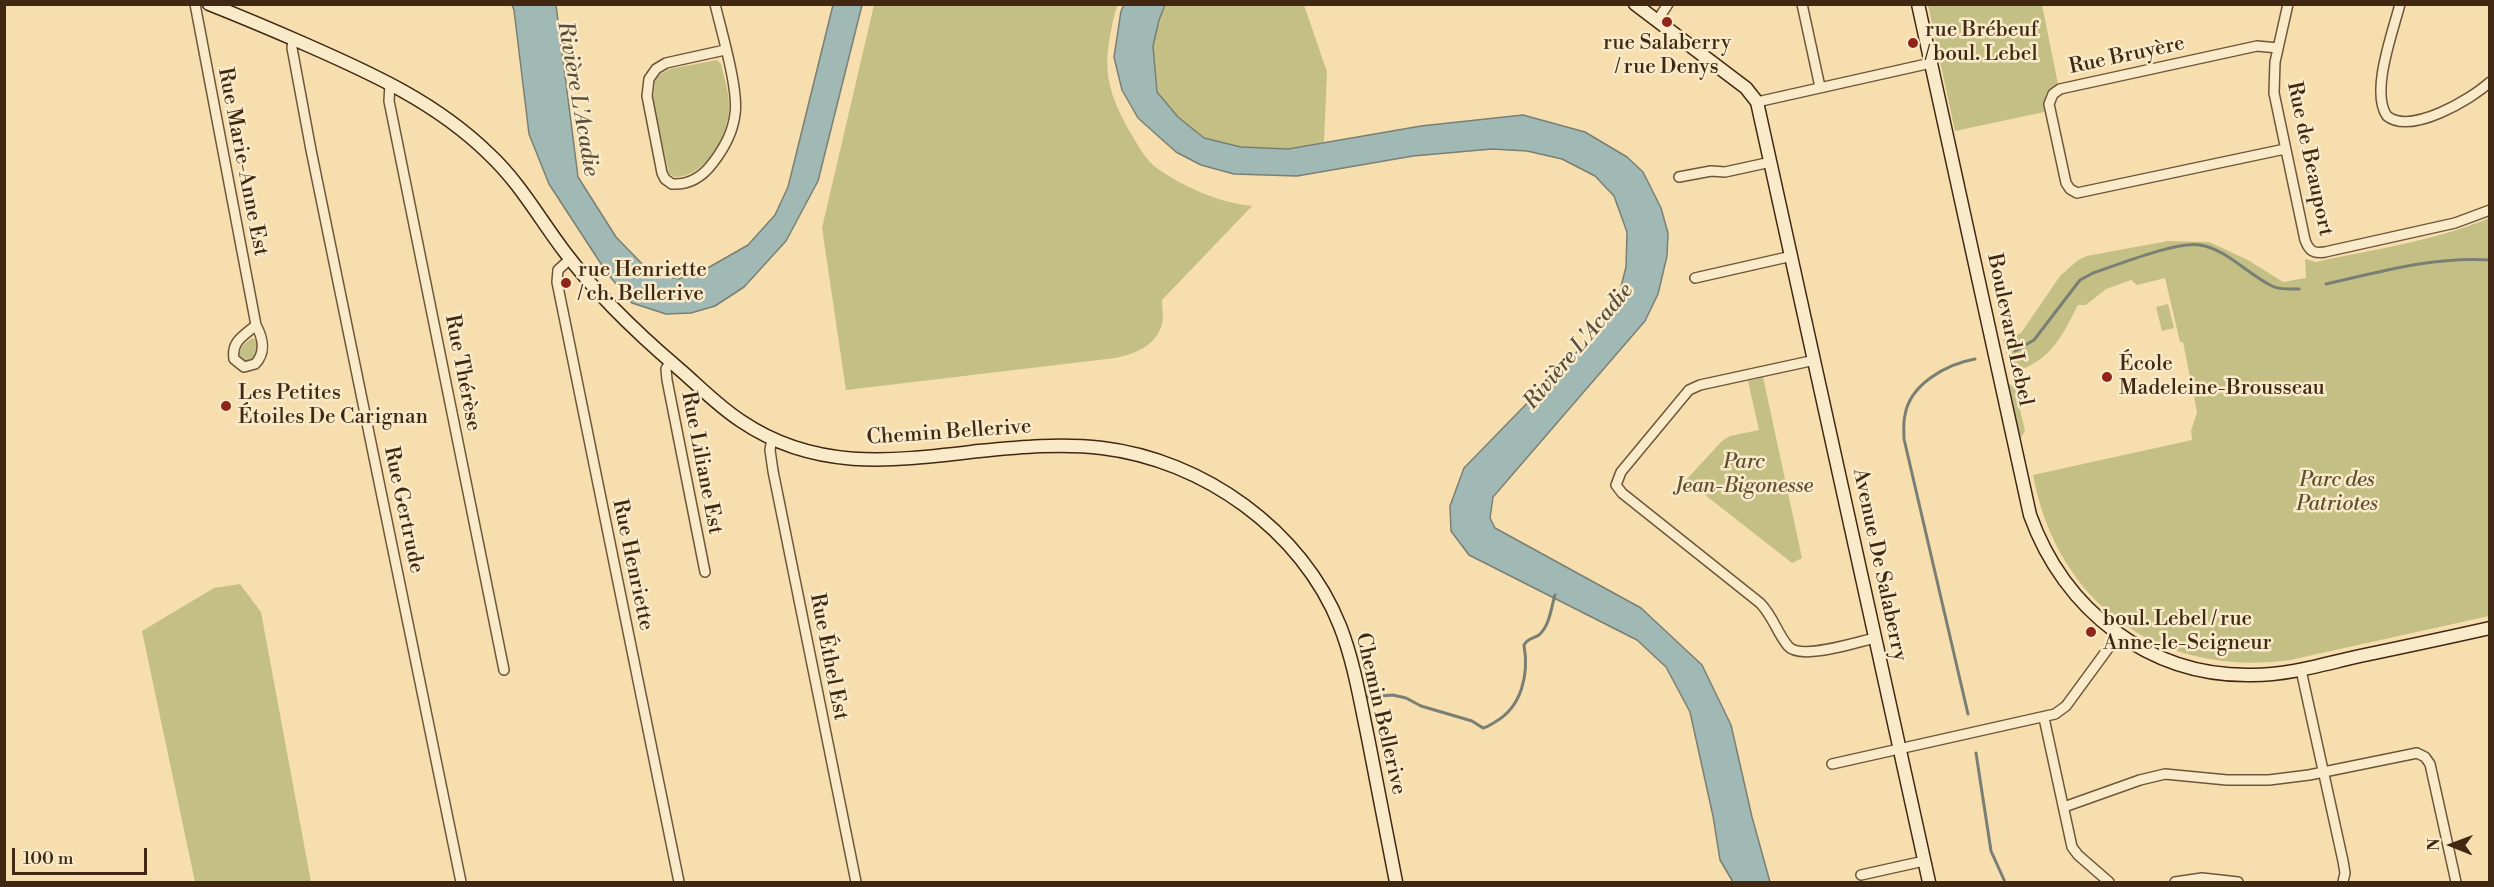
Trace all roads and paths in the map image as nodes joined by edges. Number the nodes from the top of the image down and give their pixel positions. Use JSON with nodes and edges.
{"nodes":[{"id":1,"x":195,"y":4,"type":"edge"},
{"id":2,"x":209,"y":4,"type":"edge"},
{"id":3,"x":715,"y":4,"type":"edge"},
{"id":4,"x":1635,"y":4,"type":"edge"},
{"id":5,"x":1668,"y":4,"type":"edge"},
{"id":6,"x":1802,"y":4,"type":"edge"},
{"id":7,"x":1918,"y":4,"type":"edge"},
{"id":8,"x":2288,"y":4,"type":"edge"},
{"id":9,"x":2400,"y":4,"type":"edge"},
{"id":10,"x":1657,"y":21,"type":"junction"},
{"id":11,"x":293,"y":39,"type":"junction"},
{"id":12,"x":2278,"y":48,"type":"junction"},
{"id":13,"x":725,"y":50,"type":"junction"},
{"id":14,"x":1931,"y":63,"type":"junction"},
{"id":15,"x":2490,"y":82,"type":"edge"},
{"id":16,"x":390,"y":83,"type":"junction"},
{"id":17,"x":1820,"y":87,"type":"junction"},
{"id":18,"x":1757,"y":102,"type":"junction"},
{"id":19,"x":2285,"y":149,"type":"junction"},
{"id":20,"x":1771,"y":162,"type":"junction"},
{"id":21,"x":1679,"y":177,"type":"dead end"},
{"id":22,"x":2490,"y":210,"type":"edge"},
{"id":23,"x":1792,"y":256,"type":"junction"},
{"id":24,"x":570,"y":259,"type":"junction"},
{"id":25,"x":1695,"y":278,"type":"dead end"},
{"id":26,"x":256,"y":325,"type":"dead end"},
{"id":27,"x":1815,"y":360,"type":"junction"},
{"id":28,"x":670,"y":362,"type":"junction"},
{"id":29,"x":771,"y":438,"type":"junction"},
{"id":30,"x":705,"y":572,"type":"dead end"},
{"id":31,"x":2490,"y":628,"type":"edge"},
{"id":32,"x":2118,"y":635,"type":"junction"},
{"id":33,"x":1875,"y":638,"type":"junction"},
{"id":34,"x":504,"y":670,"type":"dead end"},
{"id":35,"x":2301,"y":670,"type":"junction"},
{"id":36,"x":2044,"y":718,"type":"junction"},
{"id":37,"x":1899,"y":749,"type":"junction"},
{"id":38,"x":1832,"y":764,"type":"dead end"},
{"id":39,"x":2324,"y":772,"type":"junction"},
{"id":40,"x":2064,"y":807,"type":"junction"},
{"id":41,"x":1924,"y":861,"type":"junction"},
{"id":42,"x":1861,"y":875,"type":"dead end"},
{"id":43,"x":461,"y":882,"type":"edge"},
{"id":44,"x":679,"y":882,"type":"edge"},
{"id":45,"x":856,"y":882,"type":"edge"},
{"id":46,"x":1396,"y":882,"type":"edge"},
{"id":47,"x":1929,"y":882,"type":"edge"},
{"id":48,"x":2109,"y":882,"type":"edge"},
{"id":49,"x":2175,"y":882,"type":"edge"},
{"id":50,"x":2238,"y":882,"type":"edge"},
{"id":51,"x":2343,"y":882,"type":"edge"},
{"id":52,"x":2456,"y":882,"type":"edge"}],
"edges":[{"from":1,"to":26,"type":"street","name":"Rue Marie-Anne Est"},
{"from":2,"to":11,"type":"street","name":"Chemin Bellerive"},
{"from":3,"to":13,"type":"street"},
{"from":4,"to":10,"type":"street"},
{"from":5,"to":10,"type":"street"},
{"from":6,"to":17,"type":"street"},
{"from":7,"to":14,"type":"street","name":"Boulevard Lebel"},
{"from":8,"to":12,"type":"street","name":"Rue de Beauport"},
{"from":9,"to":15,"type":"street"},
{"from":10,"to":18,"type":"street"},
{"from":11,"to":16,"type":"street","name":"Chemin Bellerive"},
{"from":11,"to":43,"type":"street","name":"Rue Gertrude"},
{"from":12,"to":19,"type":"street","name":"Rue de Beauport"},
{"from":12,"to":19,"type":"street","name":"Rue Bruyère"},
{"from":13,"to":13,"type":"street"},
{"from":14,"to":17,"type":"street"},
{"from":14,"to":32,"type":"street","name":"Boulevard Lebel"},
{"from":16,"to":24,"type":"street","name":"Chemin Bellerive"},
{"from":16,"to":34,"type":"street","name":"Rue Thérèse"},
{"from":17,"to":18,"type":"street"},
{"from":18,"to":20,"type":"street","name":"Avenue De Salaberry"},
{"from":19,"to":22,"type":"street","name":"Rue de Beauport"},
{"from":20,"to":21,"type":"street"},
{"from":20,"to":23,"type":"street","name":"Avenue De Salaberry"},
{"from":23,"to":25,"type":"street"},
{"from":23,"to":27,"type":"street","name":"Avenue De Salaberry"},
{"from":24,"to":28,"type":"street","name":"Chemin Bellerive"},
{"from":24,"to":44,"type":"street","name":"Rue Henriette"},
{"from":27,"to":33,"type":"street","name":"Avenue De Salaberry"},
{"from":27,"to":33,"type":"street"},
{"from":28,"to":29,"type":"street","name":"Chemin Bellerive"},
{"from":28,"to":30,"type":"street","name":"Rue Liliane Est"},
{"from":29,"to":45,"type":"street","name":"Rue Éthel Est"},
{"from":29,"to":46,"type":"street","name":"Chemin Bellerive"},
{"from":31,"to":35,"type":"street","name":"Boulevard Lebel"},
{"from":32,"to":35,"type":"street","name":"Boulevard Lebel"},
{"from":32,"to":36,"type":"street"},
{"from":33,"to":37,"type":"street","name":"Avenue De Salaberry"},
{"from":35,"to":39,"type":"street"},
{"from":36,"to":37,"type":"street"},
{"from":36,"to":40,"type":"street"},
{"from":37,"to":38,"type":"street"},
{"from":37,"to":41,"type":"street","name":"Avenue De Salaberry"},
{"from":39,"to":40,"type":"street"},
{"from":39,"to":51,"type":"street"},
{"from":39,"to":52,"type":"street"},
{"from":40,"to":48,"type":"street"},
{"from":41,"to":42,"type":"street"},
{"from":41,"to":47,"type":"street","name":"Avenue De Salaberry"},
{"from":49,"to":50,"type":"street"}]}
